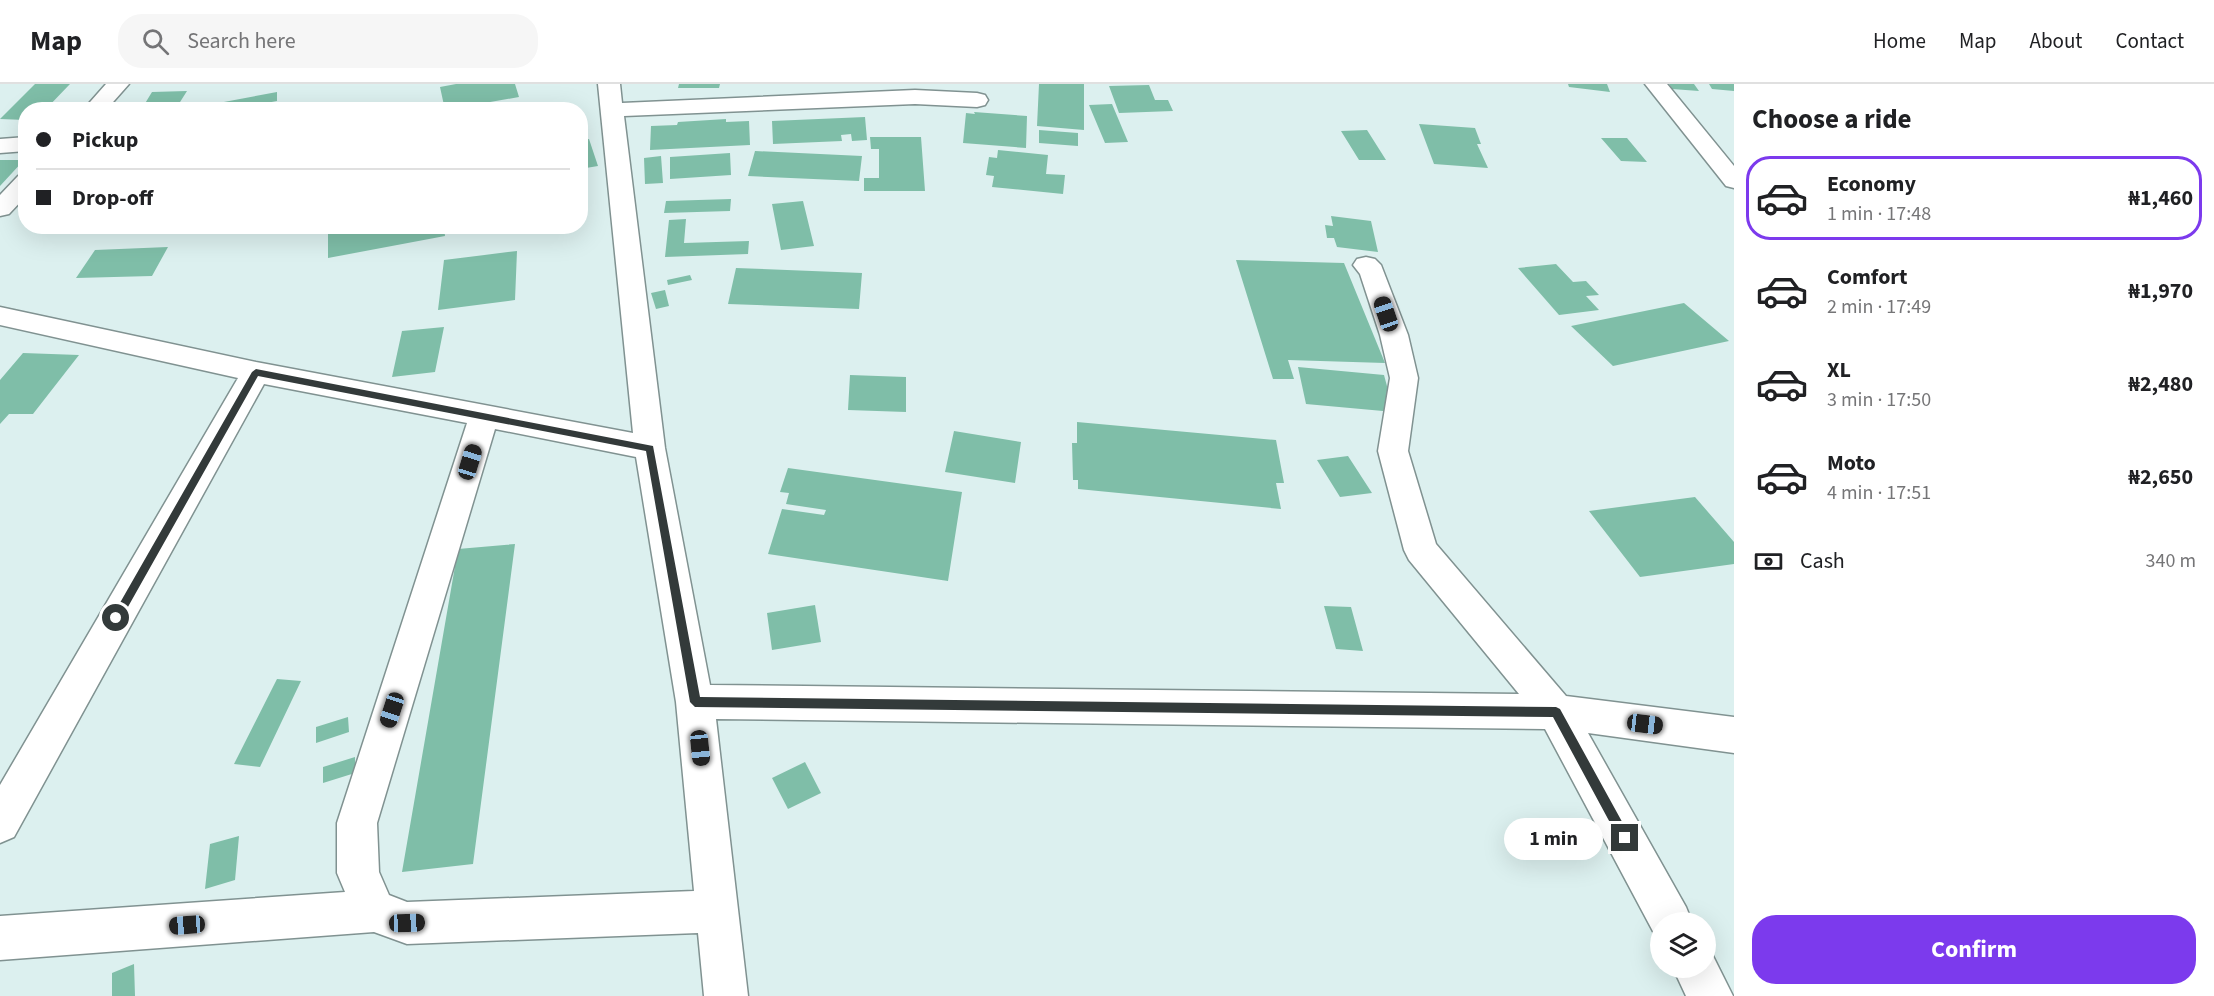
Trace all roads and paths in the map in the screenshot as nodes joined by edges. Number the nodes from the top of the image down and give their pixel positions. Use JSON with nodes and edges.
{"nodes":[{"id":1,"x":118,"y":84,"type":"edge"},
{"id":2,"x":609,"y":84,"type":"edge"},
{"id":3,"x":1656,"y":84,"type":"edge"},
{"id":4,"x":978,"y":100,"type":"dead end"},
{"id":5,"x":101,"y":102,"type":"edge"},
{"id":6,"x":612,"y":110,"type":"junction"},
{"id":7,"x":18,"y":145,"type":"edge"},
{"id":8,"x":0,"y":146,"type":"edge"},
{"id":9,"x":1734,"y":181,"type":"edge"},
{"id":10,"x":18,"y":190,"type":"edge"},
{"id":11,"x":0,"y":209,"type":"edge"},
{"id":12,"x":1366,"y":265,"type":"dead end"},
{"id":13,"x":0,"y":316,"type":"edge"},
{"id":14,"x":256,"y":372,"type":"junction"},
{"id":15,"x":484,"y":416,"type":"junction"},
{"id":16,"x":650,"y":448,"type":"junction"},
{"id":17,"x":695,"y":702,"type":"junction"},
{"id":18,"x":1556,"y":712,"type":"junction"},
{"id":19,"x":1734,"y":735,"type":"edge"},
{"id":20,"x":0,"y":823,"type":"edge"},
{"id":21,"x":374,"y":911,"type":"junction"},
{"id":22,"x":717,"y":911,"type":"junction"},
{"id":23,"x":1666,"y":912,"type":"edge"},
{"id":24,"x":0,"y":938,"type":"edge"},
{"id":25,"x":1701,"y":978,"type":"edge"},
{"id":26,"x":726,"y":996,"type":"edge"},
{"id":27,"x":1711,"y":996,"type":"edge"}],
"edges":[{"from":1,"to":5,"type":"street"},
{"from":2,"to":6,"type":"street"},
{"from":3,"to":9,"type":"street"},
{"from":4,"to":6,"type":"street"},
{"from":6,"to":16,"type":"street"},
{"from":7,"to":8,"type":"street"},
{"from":10,"to":11,"type":"street"},
{"from":12,"to":18,"type":"street"},
{"from":13,"to":14,"type":"street"},
{"from":14,"to":15,"type":"street"},
{"from":14,"to":20,"type":"street"},
{"from":15,"to":16,"type":"street"},
{"from":15,"to":21,"type":"street"},
{"from":16,"to":17,"type":"street"},
{"from":17,"to":18,"type":"street"},
{"from":17,"to":22,"type":"street"},
{"from":18,"to":19,"type":"street"},
{"from":18,"to":23,"type":"street"},
{"from":21,"to":22,"type":"street"},
{"from":21,"to":24,"type":"street"},
{"from":22,"to":26,"type":"street"},
{"from":25,"to":27,"type":"street"}]}
